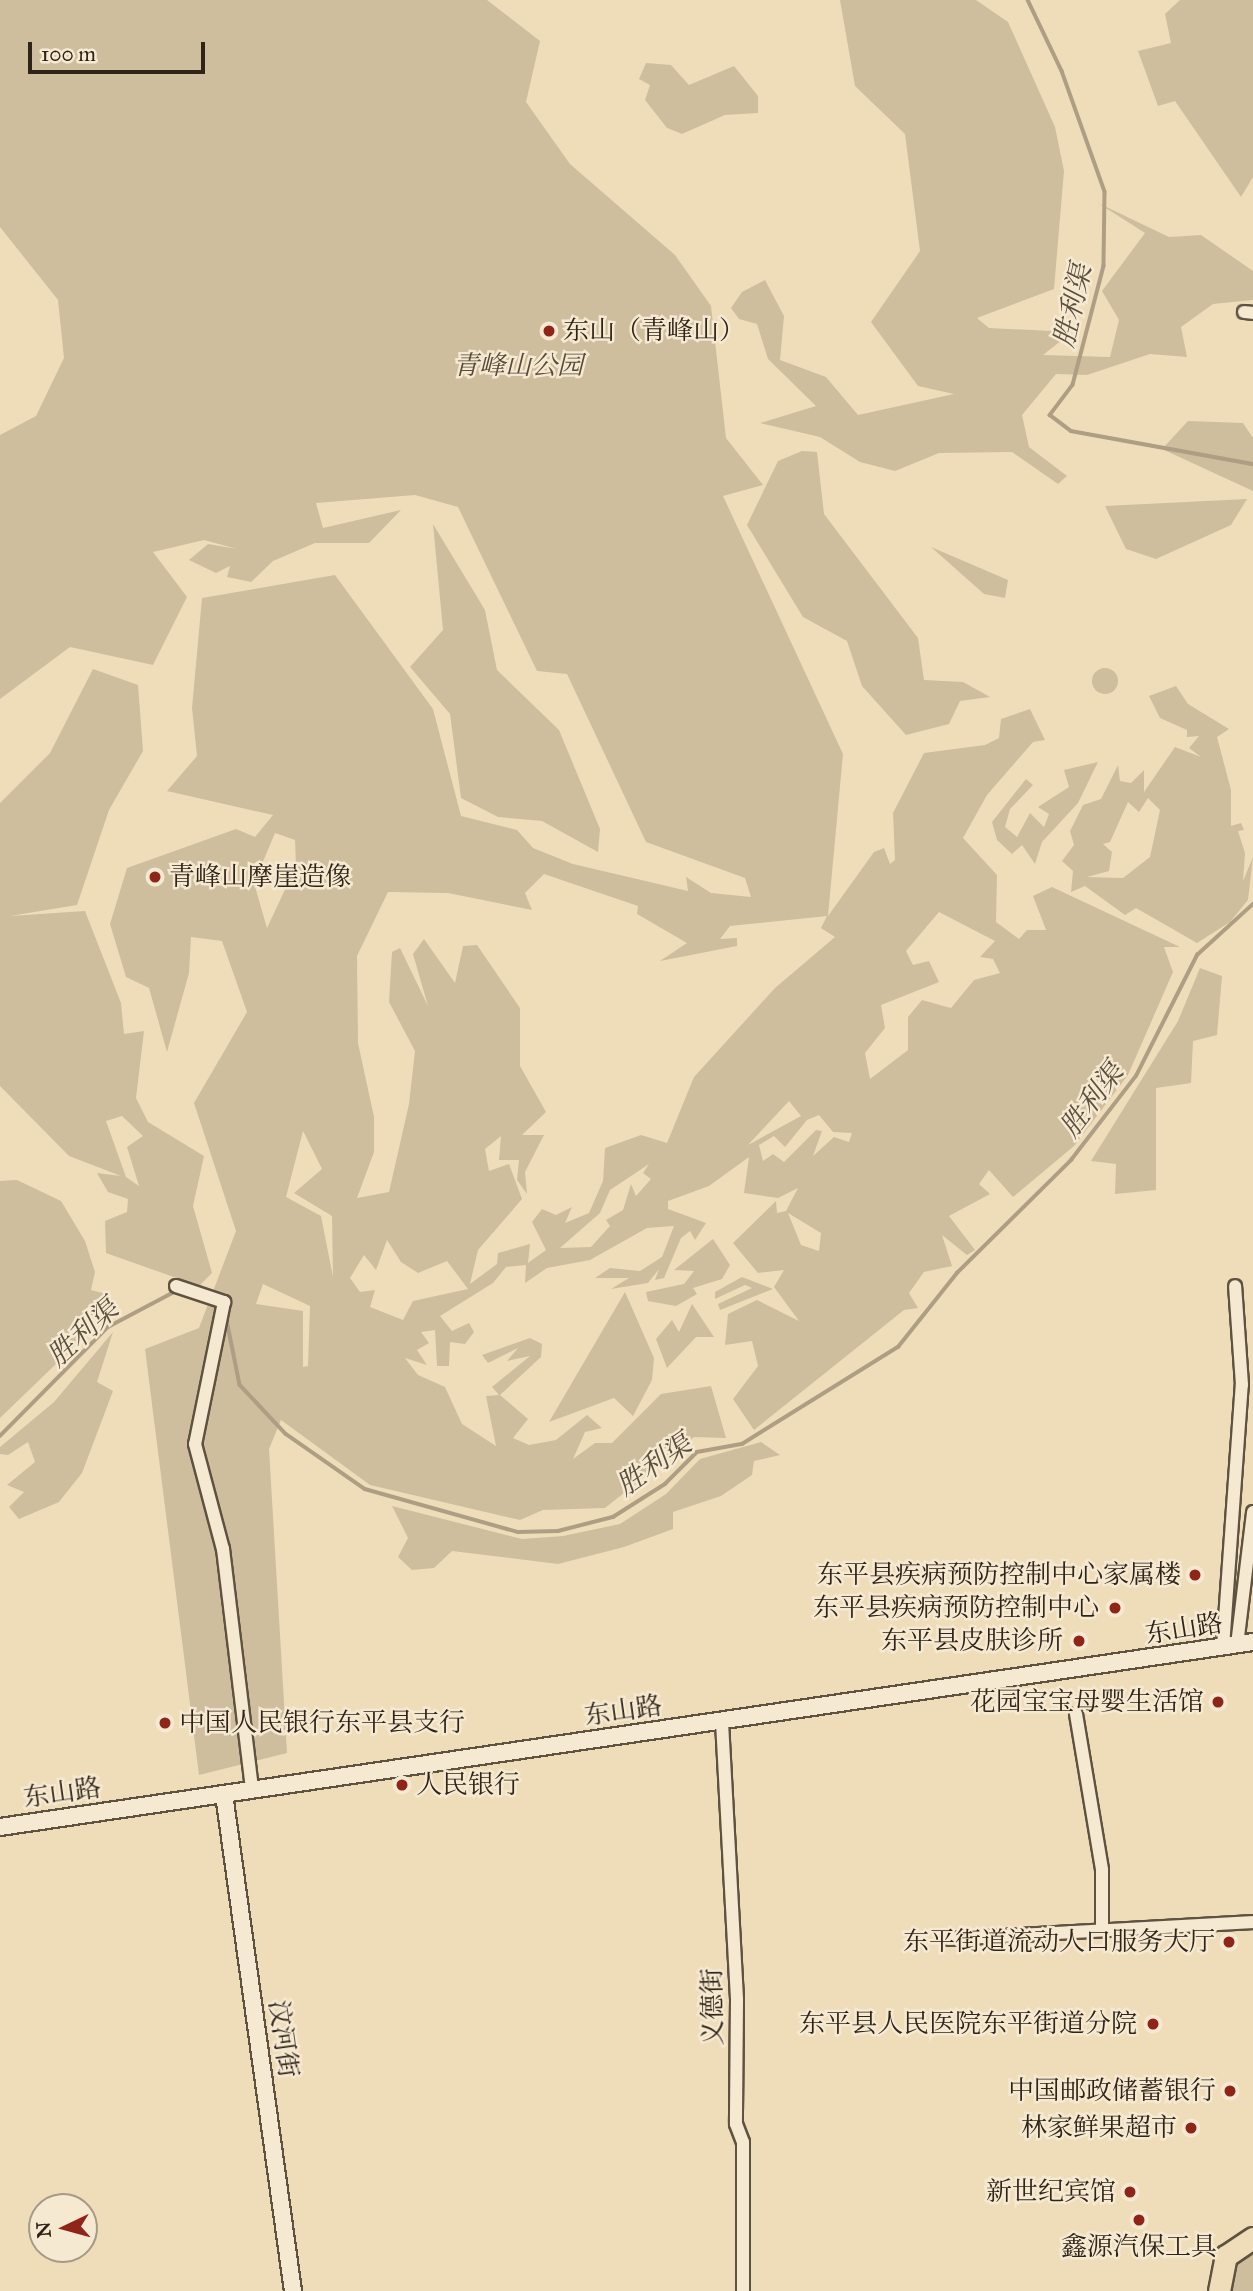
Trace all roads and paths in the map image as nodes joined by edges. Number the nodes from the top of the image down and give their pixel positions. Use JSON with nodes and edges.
{"nodes":[{"id":1,"x":176,"y":1286,"type":"dead end"},
{"id":2,"x":1236,"y":1286,"type":"dead end"},
{"id":3,"x":1253,"y":1512,"type":"edge"},
{"id":4,"x":1238,"y":1645,"type":"edge"},
{"id":5,"x":1076,"y":1714,"type":"dead end"},
{"id":6,"x":722,"y":1722,"type":"junction"},
{"id":7,"x":252,"y":1790,"type":"junction"},
{"id":8,"x":225,"y":1794,"type":"junction"},
{"id":9,"x":0,"y":1827,"type":"edge"},
{"id":10,"x":1253,"y":1923,"type":"edge"},
{"id":11,"x":1102,"y":1928,"type":"junction"},
{"id":12,"x":948,"y":1939,"type":"dead end"},
{"id":13,"x":1253,"y":2238,"type":"edge"},
{"id":14,"x":293,"y":2291,"type":"edge"},
{"id":15,"x":743,"y":2291,"type":"edge"},
{"id":16,"x":1219,"y":2291,"type":"edge"}],
"edges":[{"from":1,"to":7,"type":"street"},
{"from":2,"to":4,"type":"street"},
{"from":3,"to":4,"type":"street"},
{"from":4,"to":6,"type":"street","name":"东山路"},
{"from":5,"to":11,"type":"street"},
{"from":6,"to":7,"type":"street","name":"东山路"},
{"from":6,"to":15,"type":"street","name":"义德街"},
{"from":7,"to":8,"type":"street","name":"东山路"},
{"from":8,"to":9,"type":"street","name":"东山路"},
{"from":8,"to":14,"type":"street","name":"汶河街"},
{"from":10,"to":11,"type":"street"},
{"from":11,"to":12,"type":"street"},
{"from":13,"to":16,"type":"main road"}]}
